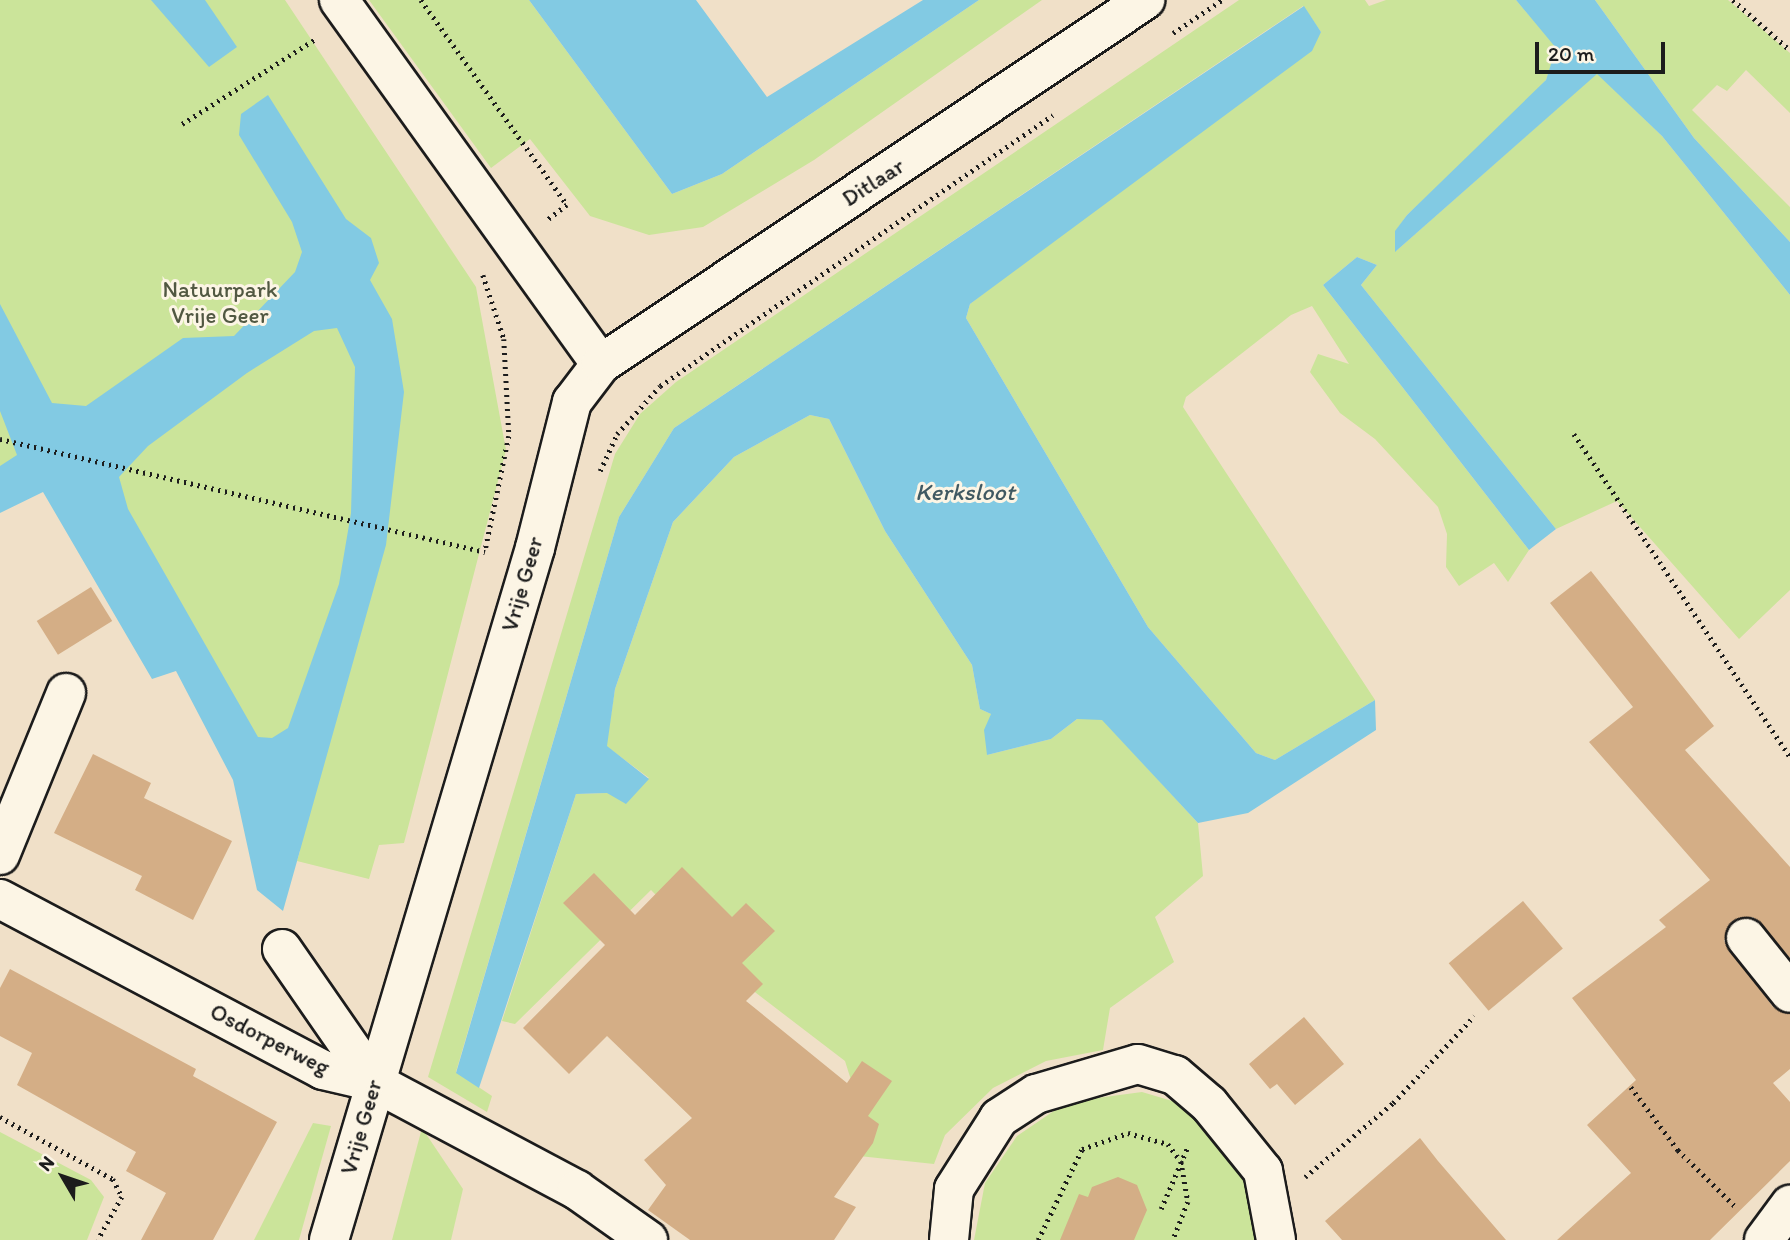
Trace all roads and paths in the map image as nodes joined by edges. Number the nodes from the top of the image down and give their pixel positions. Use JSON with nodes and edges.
{"nodes":[{"id":1,"x":422,"y":0,"type":"edge"},
{"id":2,"x":1145,"y":0,"type":"edge"},
{"id":3,"x":1222,"y":0,"type":"edge"},
{"id":4,"x":1733,"y":0,"type":"edge"},
{"id":5,"x":346,"y":10,"type":"edge"},
{"id":6,"x":1164,"y":39,"type":"dead end"},
{"id":7,"x":1790,"y":50,"type":"edge"},
{"id":8,"x":1061,"y":110,"type":"dead end"},
{"id":9,"x":182,"y":124,"type":"dead end"},
{"id":10,"x":516,"y":246,"type":"junction"},
{"id":11,"x":475,"y":262,"type":"dead end"},
{"id":12,"x":483,"y":274,"type":"junction"},
{"id":13,"x":601,"y":364,"type":"junction"},
{"id":14,"x":1574,"y":434,"type":"dead end"},
{"id":15,"x":0,"y":439,"type":"edge"},
{"id":16,"x":596,"y":482,"type":"dead end"},
{"id":17,"x":485,"y":552,"type":"junction"},
{"id":18,"x":531,"y":561,"type":"junction"},
{"id":19,"x":66,"y":693,"type":"dead end"},
{"id":20,"x":1790,"y":757,"type":"edge"},
{"id":21,"x":0,"y":855,"type":"edge"},
{"id":22,"x":0,"y":899,"type":"edge"},
{"id":23,"x":1746,"y":939,"type":"dead end"},
{"id":24,"x":282,"y":949,"type":"dead end"},
{"id":25,"x":1790,"y":993,"type":"edge"},
{"id":26,"x":1474,"y":1016,"type":"dead end"},
{"id":27,"x":374,"y":1082,"type":"junction"},
{"id":28,"x":1631,"y":1087,"type":"dead end"},
{"id":29,"x":1209,"y":1104,"type":"junction"},
{"id":30,"x":0,"y":1117,"type":"edge"},
{"id":31,"x":1181,"y":1161,"type":"junction"},
{"id":32,"x":1161,"y":1209,"type":"dead end"},
{"id":33,"x":1274,"y":1223,"type":"edge"},
{"id":34,"x":1778,"y":1228,"type":"edge"},
{"id":35,"x":98,"y":1240,"type":"edge"},
{"id":36,"x":329,"y":1240,"type":"edge"},
{"id":37,"x":648,"y":1240,"type":"edge"},
{"id":38,"x":949,"y":1240,"type":"edge"},
{"id":39,"x":1038,"y":1240,"type":"edge"},
{"id":40,"x":1173,"y":1240,"type":"edge"}],
"edges":[{"from":1,"to":10,"type":"path"},
{"from":2,"to":13,"type":"street","name":"Ditlaar"},
{"from":3,"to":6,"type":"path"},
{"from":4,"to":7,"type":"path"},
{"from":5,"to":9,"type":"path"},
{"from":5,"to":10,"type":"street"},
{"from":8,"to":16,"type":"path"},
{"from":10,"to":12,"type":"path"},
{"from":10,"to":13,"type":"street"},
{"from":11,"to":12,"type":"path"},
{"from":12,"to":17,"type":"path"},
{"from":13,"to":18,"type":"street","name":"Vrije Geer"},
{"from":14,"to":20,"type":"path"},
{"from":15,"to":17,"type":"path"},
{"from":17,"to":18,"type":"path"},
{"from":18,"to":27,"type":"street","name":"Vrije Geer"},
{"from":19,"to":21,"type":"street"},
{"from":22,"to":27,"type":"street","name":"Osdorperweg"},
{"from":23,"to":25,"type":"street"},
{"from":24,"to":27,"type":"street"},
{"from":26,"to":33,"type":"path"},
{"from":27,"to":36,"type":"street","name":"Vrije Geer"},
{"from":27,"to":37,"type":"street","name":"Osdorperweg"},
{"from":28,"to":34,"type":"path"},
{"from":29,"to":31,"type":"path"},
{"from":29,"to":33,"type":"street"},
{"from":29,"to":38,"type":"street"},
{"from":30,"to":35,"type":"path"},
{"from":31,"to":32,"type":"path"},
{"from":31,"to":39,"type":"path"},
{"from":31,"to":40,"type":"path"}]}
